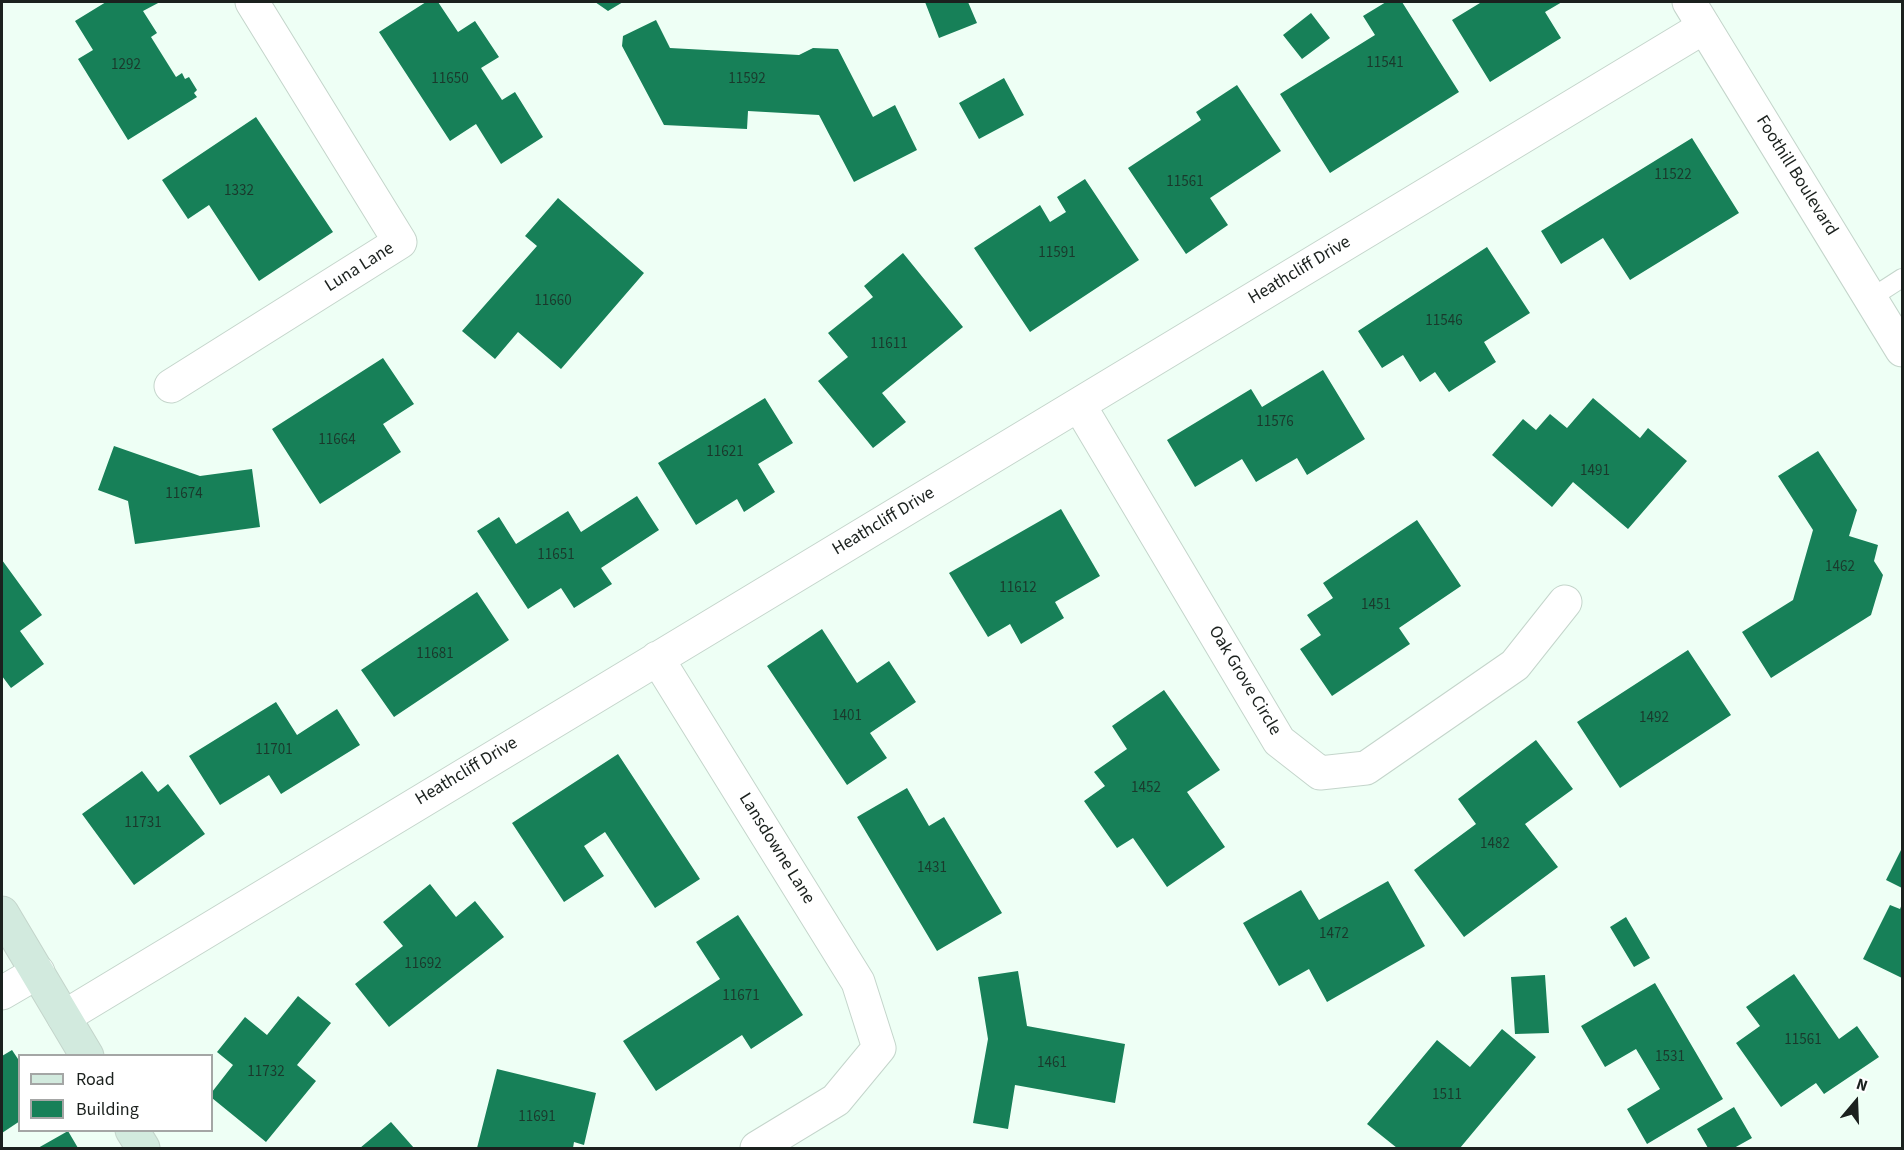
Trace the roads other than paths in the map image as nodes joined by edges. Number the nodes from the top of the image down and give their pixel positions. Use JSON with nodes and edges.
{"nodes":[{"id":1,"x":252,"y":2,"type":"edge"},
{"id":2,"x":1697,"y":14,"type":"edge"},
{"id":3,"x":1902,"y":278,"type":"edge"},
{"id":4,"x":1871,"y":298,"type":"junction"},
{"id":5,"x":1902,"y":350,"type":"edge"},
{"id":6,"x":171,"y":386,"type":"dead end"},
{"id":7,"x":1079,"y":405,"type":"junction"},
{"id":8,"x":1565,"y":602,"type":"dead end"},
{"id":9,"x":657,"y":658,"type":"junction"},
{"id":10,"x":2,"y":913,"type":"edge"},
{"id":11,"x":38,"y":972,"type":"junction"},
{"id":12,"x":2,"y":993,"type":"edge"},
{"id":13,"x":64,"y":1017,"type":"junction"},
{"id":14,"x":86,"y":1054,"type":"edge"},
{"id":15,"x":133,"y":1132,"type":"edge"},
{"id":16,"x":142,"y":1149,"type":"edge"},
{"id":17,"x":757,"y":1149,"type":"edge"}],
"edges":[{"from":1,"to":6,"type":"street","name":"Luna Lane"},
{"from":2,"to":4,"type":"street","name":"Foothill Boulevard"},
{"from":2,"to":7,"type":"street","name":"Heathcliff Drive"},
{"from":3,"to":4,"type":"lane"},
{"from":4,"to":5,"type":"street","name":"Foothill Boulevard"},
{"from":7,"to":8,"type":"street","name":"Oak Grove Circle"},
{"from":7,"to":9,"type":"street","name":"Heathcliff Drive"},
{"from":9,"to":13,"type":"street","name":"Heathcliff Drive"},
{"from":9,"to":17,"type":"street","name":"Lansdowne Lane"},
{"from":10,"to":11,"type":"main road"},
{"from":11,"to":12,"type":"street"},
{"from":11,"to":13,"type":"main road"},
{"from":13,"to":14,"type":"main road"},
{"from":15,"to":16,"type":"main road"}]}
